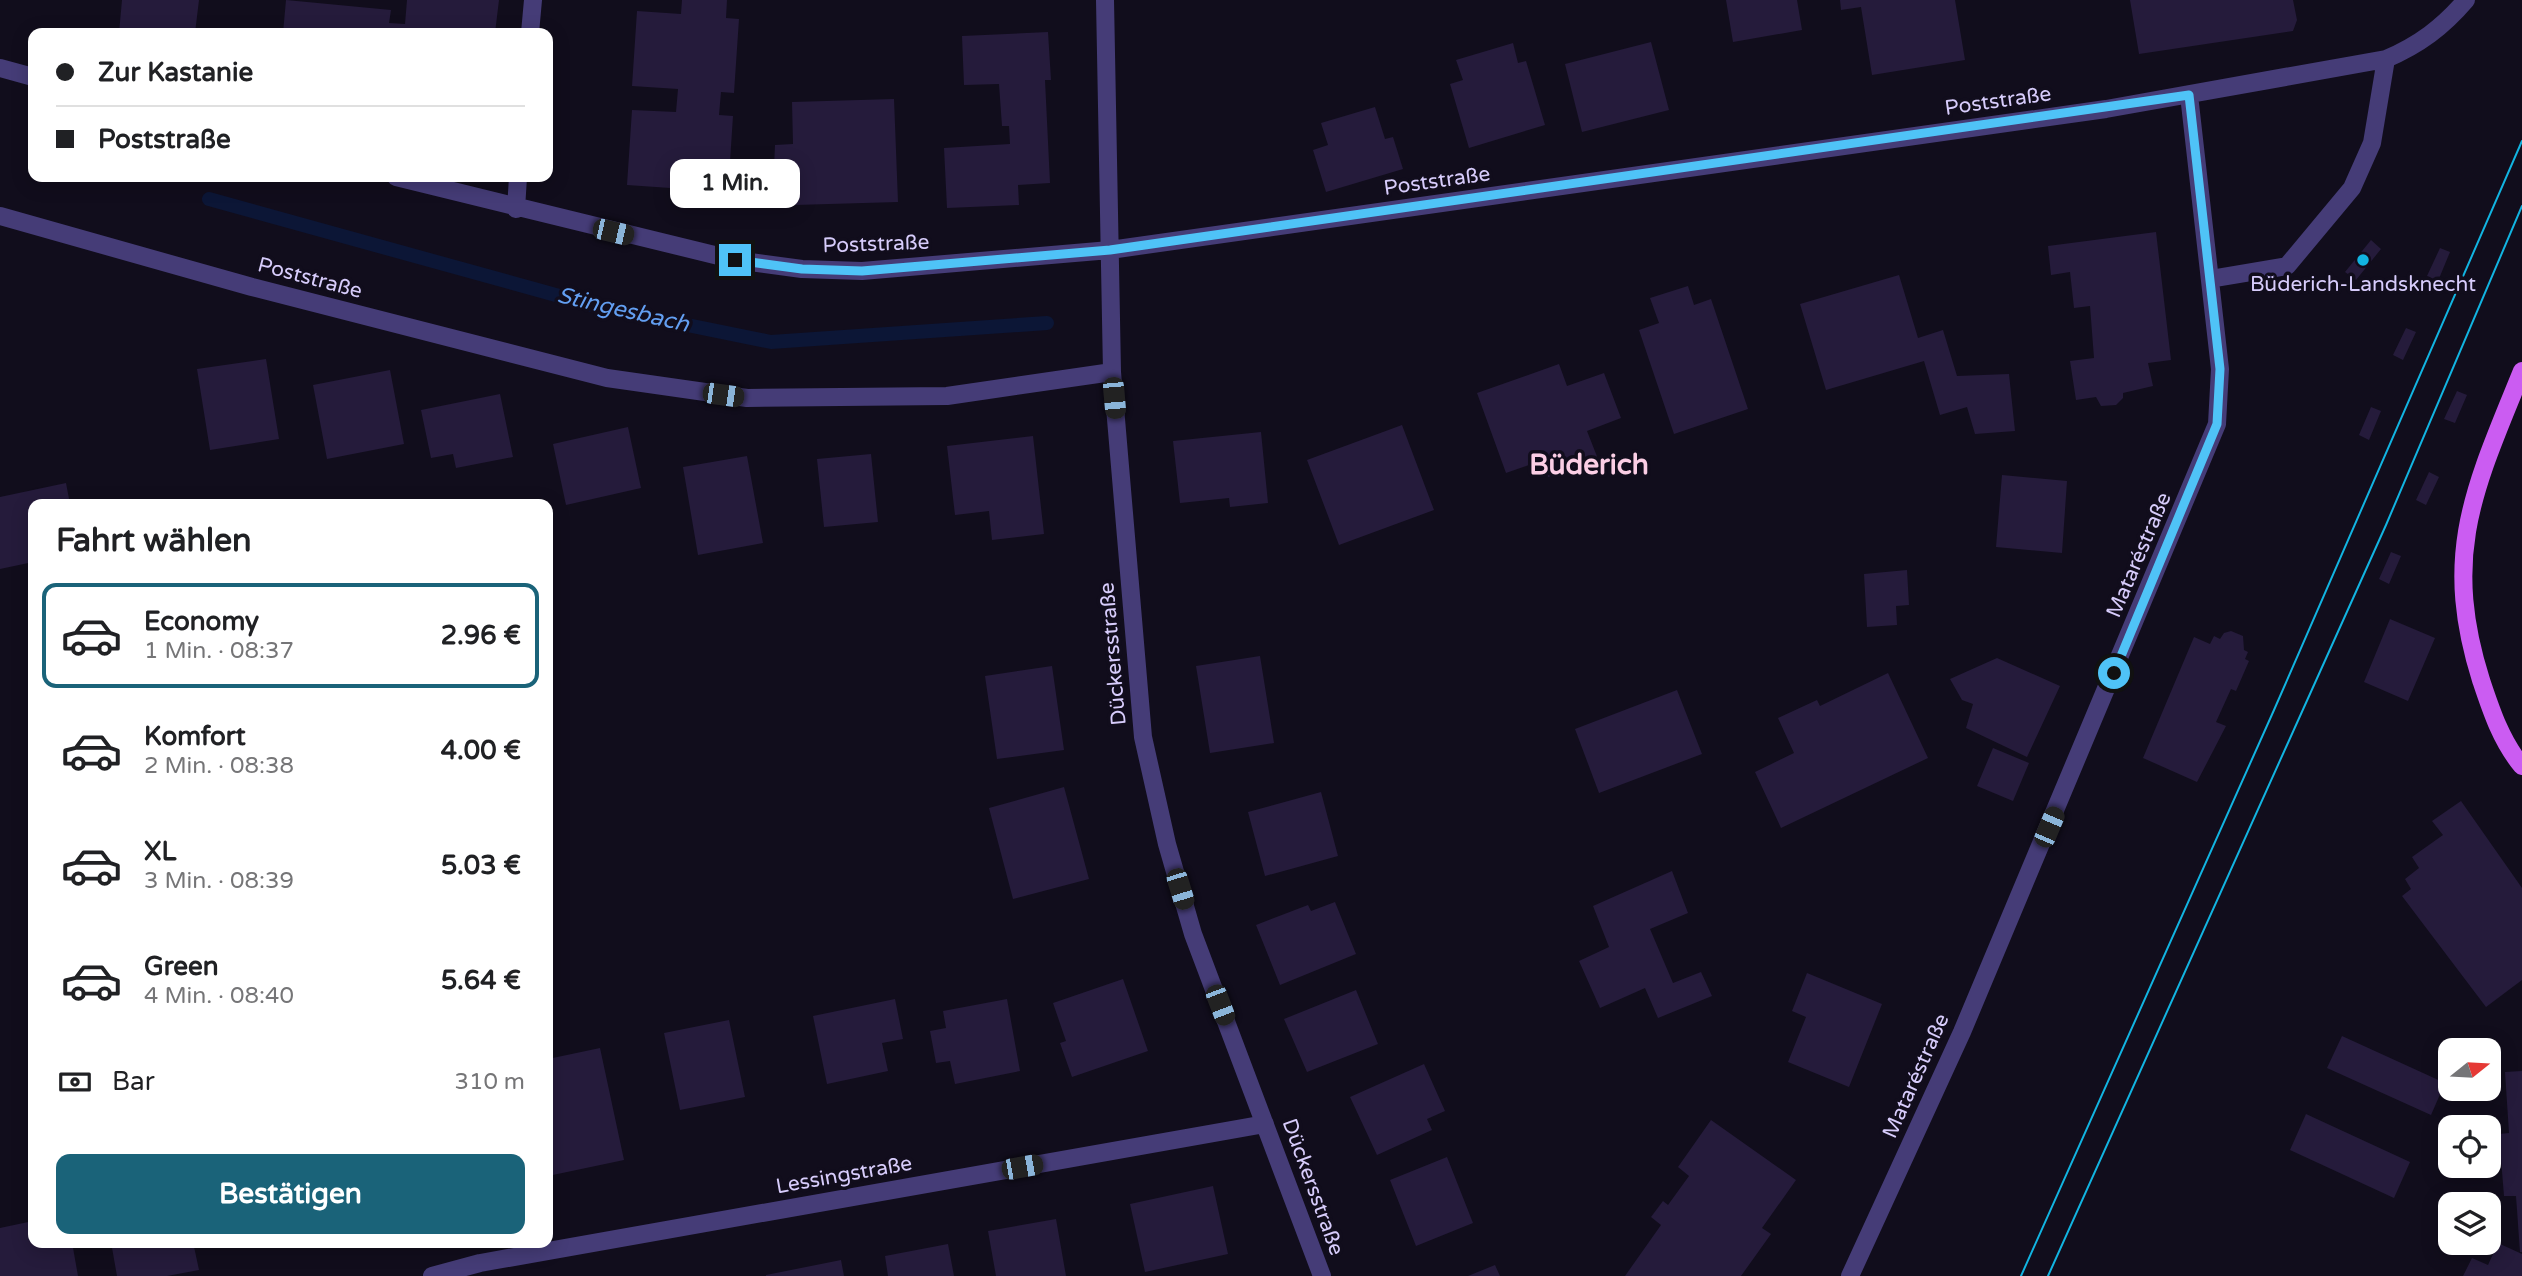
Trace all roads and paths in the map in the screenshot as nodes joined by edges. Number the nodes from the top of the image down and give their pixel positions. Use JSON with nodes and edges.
{"nodes":[{"id":1,"x":533,"y":0,"type":"edge"},
{"id":2,"x":1105,"y":0,"type":"edge"},
{"id":3,"x":2466,"y":0,"type":"edge"},
{"id":4,"x":530,"y":28,"type":"edge"},
{"id":5,"x":2386,"y":59,"type":"junction"},
{"id":6,"x":0,"y":68,"type":"edge"},
{"id":7,"x":28,"y":76,"type":"edge"},
{"id":8,"x":2189,"y":95,"type":"junction"},
{"id":9,"x":415,"y":182,"type":"edge"},
{"id":10,"x":518,"y":182,"type":"edge"},
{"id":11,"x":516,"y":209,"type":"junction"},
{"id":12,"x":0,"y":216,"type":"edge"},
{"id":13,"x":1110,"y":250,"type":"junction"},
{"id":14,"x":2210,"y":279,"type":"junction"},
{"id":15,"x":2522,"y":371,"type":"edge"},
{"id":16,"x":1112,"y":372,"type":"junction"},
{"id":17,"x":2522,"y":766,"type":"edge"},
{"id":18,"x":1265,"y":1124,"type":"junction"},
{"id":19,"x":432,"y":1276,"type":"edge"},
{"id":20,"x":1322,"y":1276,"type":"edge"},
{"id":21,"x":1850,"y":1276,"type":"edge"}],
"edges":[{"from":1,"to":4,"type":"street"},
{"from":2,"to":13,"type":"street","name":"Dückersstraße"},
{"from":3,"to":5,"type":"street","name":"Poststraße"},
{"from":5,"to":8,"type":"street","name":"Poststraße"},
{"from":5,"to":14,"type":"street"},
{"from":6,"to":7,"type":"street"},
{"from":8,"to":13,"type":"street","name":"Poststraße"},
{"from":8,"to":14,"type":"street","name":"Mataréstraße"},
{"from":9,"to":11,"type":"street","name":"Poststraße"},
{"from":10,"to":11,"type":"street"},
{"from":11,"to":13,"type":"street","name":"Poststraße"},
{"from":12,"to":16,"type":"street","name":"Poststraße"},
{"from":13,"to":16,"type":"street","name":"Dückersstraße"},
{"from":14,"to":21,"type":"street","name":"Mataréstraße"},
{"from":15,"to":17,"type":"main road"},
{"from":16,"to":18,"type":"street","name":"Dückersstraße"},
{"from":18,"to":19,"type":"street","name":"Lessingstraße"},
{"from":18,"to":20,"type":"street","name":"Dückersstraße"}]}
